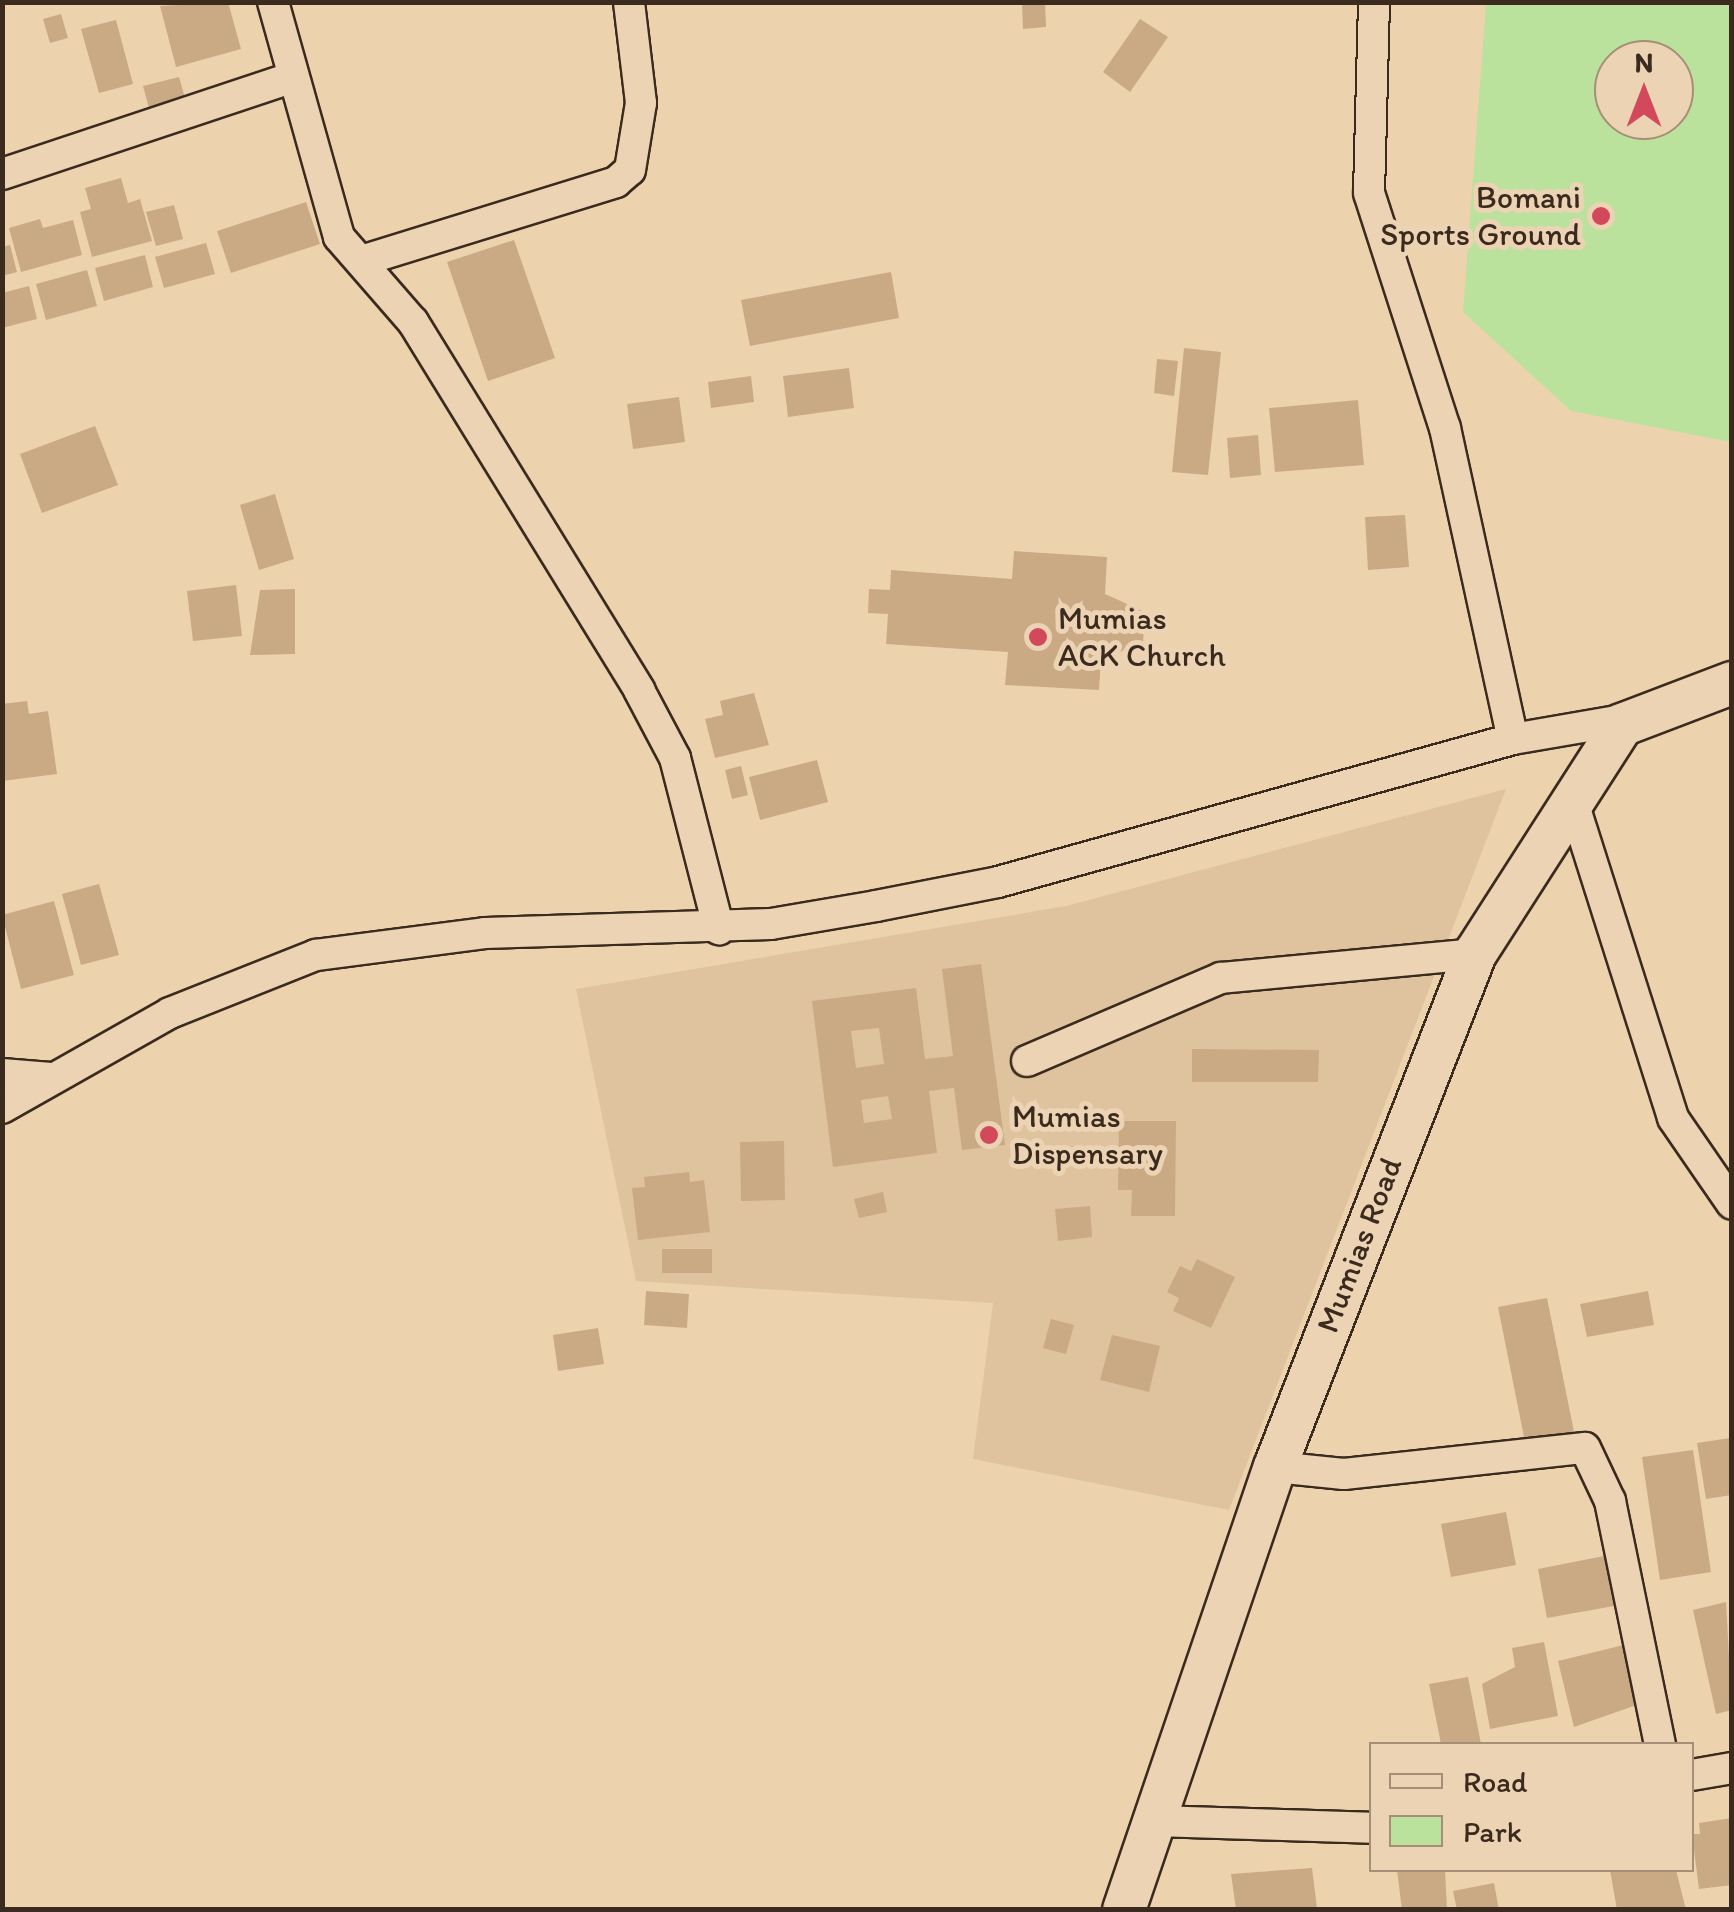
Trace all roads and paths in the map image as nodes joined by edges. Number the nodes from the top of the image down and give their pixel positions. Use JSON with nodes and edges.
{"nodes":[{"id":1,"x":273,"y":2,"type":"edge"},
{"id":2,"x":629,"y":2,"type":"edge"},
{"id":3,"x":1374,"y":2,"type":"edge"},
{"id":4,"x":291,"y":78,"type":"junction"},
{"id":5,"x":2,"y":174,"type":"edge"},
{"id":6,"x":361,"y":261,"type":"junction"},
{"id":7,"x":1732,"y":684,"type":"edge"},
{"id":8,"x":1629,"y":719,"type":"junction"},
{"id":9,"x":1513,"y":739,"type":"junction"},
{"id":10,"x":1571,"y":796,"type":"junction"},
{"id":11,"x":719,"y":928,"type":"junction"},
{"id":12,"x":1475,"y":954,"type":"junction"},
{"id":13,"x":1026,"y":1062,"type":"dead end"},
{"id":14,"x":2,"y":1074,"type":"edge"},
{"id":15,"x":51,"y":1078,"type":"junction"},
{"id":16,"x":2,"y":1108,"type":"edge"},
{"id":17,"x":1732,"y":1204,"type":"edge"},
{"id":18,"x":1275,"y":1467,"type":"junction"},
{"id":19,"x":1660,"y":1742,"type":"edge"},
{"id":20,"x":1732,"y":1768,"type":"edge"},
{"id":21,"x":1694,"y":1775,"type":"edge"},
{"id":22,"x":1154,"y":1821,"type":"junction"},
{"id":23,"x":1369,"y":1828,"type":"edge"},
{"id":24,"x":1124,"y":1910,"type":"edge"}],
"edges":[{"from":1,"to":4,"type":"street"},
{"from":2,"to":6,"type":"street"},
{"from":3,"to":9,"type":"street"},
{"from":4,"to":5,"type":"street"},
{"from":4,"to":6,"type":"street"},
{"from":6,"to":11,"type":"street"},
{"from":7,"to":8,"type":"street"},
{"from":8,"to":9,"type":"street"},
{"from":8,"to":10,"type":"street","name":"Mumias Road"},
{"from":9,"to":11,"type":"street"},
{"from":10,"to":12,"type":"street","name":"Mumias Road"},
{"from":10,"to":17,"type":"street"},
{"from":11,"to":15,"type":"street"},
{"from":12,"to":13,"type":"street"},
{"from":12,"to":18,"type":"street","name":"Mumias Road"},
{"from":14,"to":15,"type":"street"},
{"from":15,"to":16,"type":"street"},
{"from":18,"to":19,"type":"street"},
{"from":18,"to":22,"type":"street","name":"Mumias Road"},
{"from":20,"to":21,"type":"street"},
{"from":22,"to":23,"type":"street"},
{"from":22,"to":24,"type":"street","name":"Mumias Road"}]}
